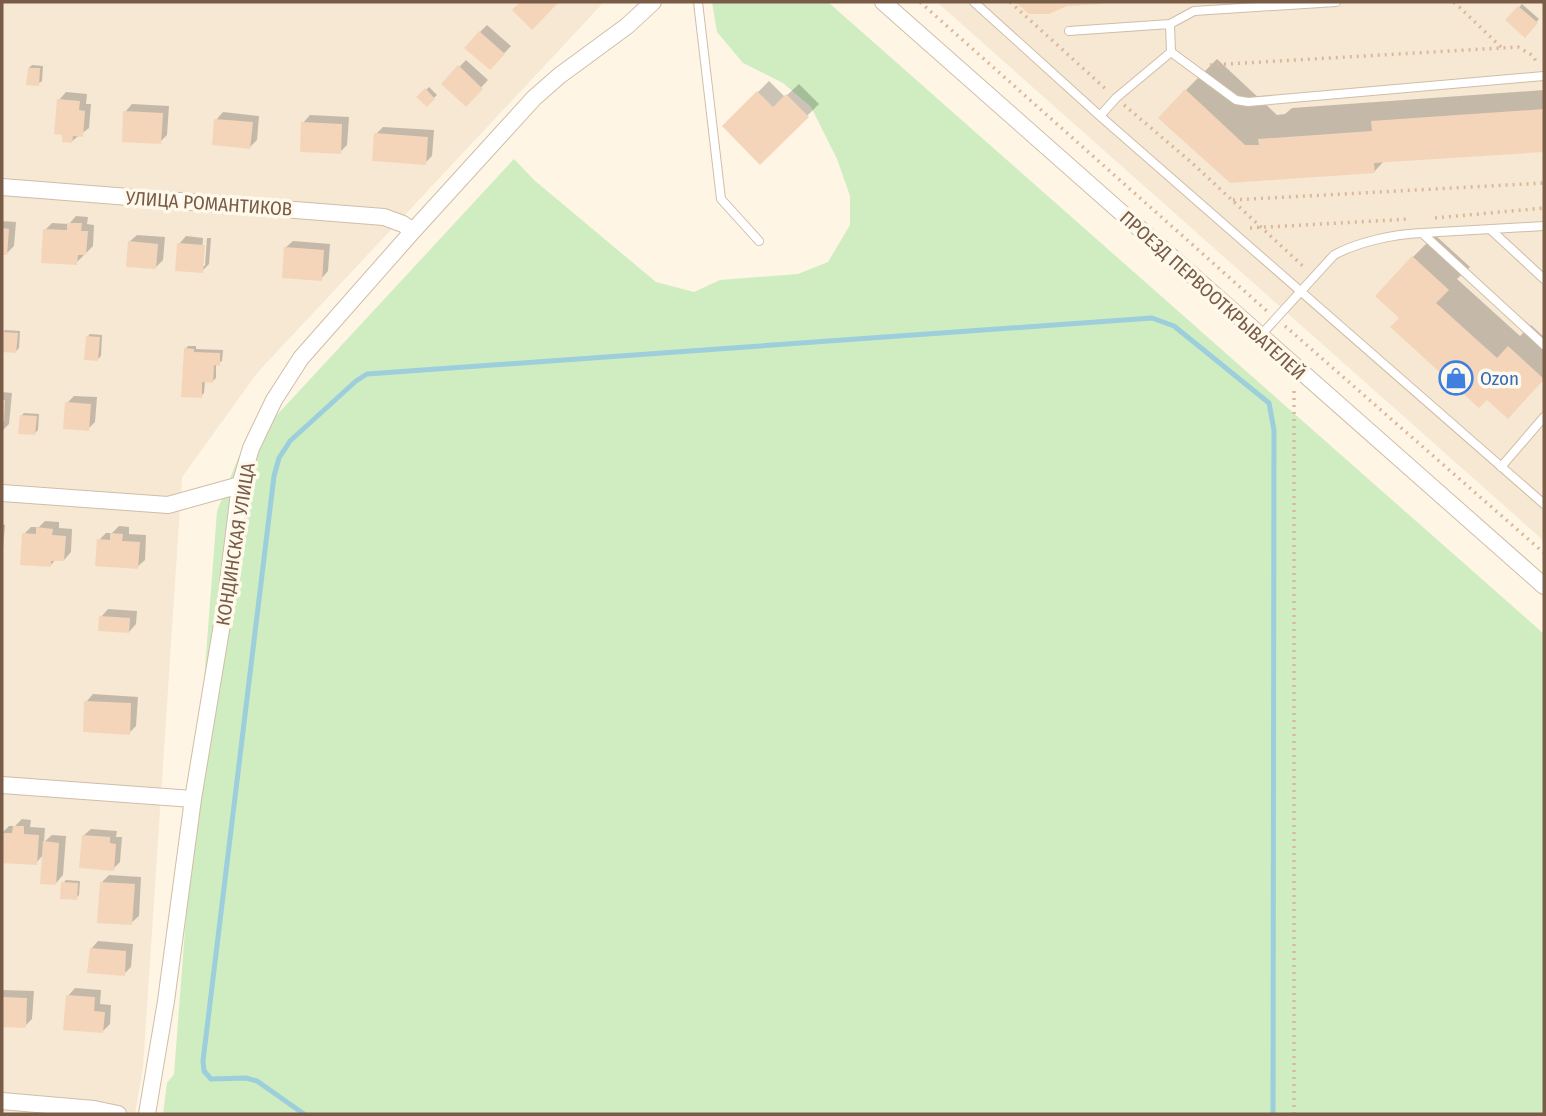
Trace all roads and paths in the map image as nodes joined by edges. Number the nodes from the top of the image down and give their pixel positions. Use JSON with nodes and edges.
{"nodes":[{"id":1,"x":653,"y":2,"type":"edge"},
{"id":2,"x":698,"y":2,"type":"edge"},
{"id":3,"x":883,"y":2,"type":"edge"},
{"id":4,"x":920,"y":2,"type":"edge"},
{"id":5,"x":974,"y":2,"type":"edge"},
{"id":6,"x":1010,"y":2,"type":"edge"},
{"id":7,"x":1336,"y":2,"type":"edge"},
{"id":8,"x":1454,"y":2,"type":"edge"},
{"id":9,"x":1170,"y":24,"type":"junction"},
{"id":10,"x":1069,"y":31,"type":"dead end"},
{"id":11,"x":1502,"y":48,"type":"junction"},
{"id":12,"x":1171,"y":52,"type":"junction"},
{"id":13,"x":1538,"y":65,"type":"dead end"},
{"id":14,"x":1191,"y":66,"type":"junction"},
{"id":15,"x":1544,"y":76,"type":"edge"},
{"id":16,"x":1116,"y":98,"type":"junction"},
{"id":17,"x":1100,"y":116,"type":"junction"},
{"id":18,"x":1544,"y":183,"type":"edge"},
{"id":19,"x":2,"y":187,"type":"edge"},
{"id":20,"x":1233,"y":200,"type":"junction"},
{"id":21,"x":1544,"y":208,"type":"edge"},
{"id":22,"x":1429,"y":218,"type":"dead end"},
{"id":23,"x":1416,"y":219,"type":"dead end"},
{"id":24,"x":1221,"y":222,"type":"junction"},
{"id":25,"x":1544,"y":226,"type":"edge"},
{"id":26,"x":1264,"y":228,"type":"junction"},
{"id":27,"x":1490,"y":229,"type":"junction"},
{"id":28,"x":413,"y":232,"type":"junction"},
{"id":29,"x":1422,"y":233,"type":"junction"},
{"id":30,"x":759,"y":241,"type":"dead end"},
{"id":31,"x":1315,"y":277,"type":"junction"},
{"id":32,"x":1544,"y":279,"type":"edge"},
{"id":33,"x":1302,"y":291,"type":"junction"},
{"id":34,"x":1276,"y":319,"type":"junction"},
{"id":35,"x":1260,"y":336,"type":"junction"},
{"id":36,"x":1544,"y":345,"type":"edge"},
{"id":37,"x":1294,"y":367,"type":"junction"},
{"id":38,"x":1544,"y":417,"type":"edge"},
{"id":39,"x":1501,"y":467,"type":"junction"},
{"id":40,"x":240,"y":485,"type":"junction"},
{"id":41,"x":2,"y":493,"type":"edge"},
{"id":42,"x":1544,"y":504,"type":"edge"},
{"id":43,"x":1544,"y":553,"type":"edge"},
{"id":44,"x":1544,"y":586,"type":"edge"},
{"id":45,"x":2,"y":785,"type":"edge"},
{"id":46,"x":192,"y":799,"type":"junction"},
{"id":47,"x":2,"y":1101,"type":"edge"},
{"id":48,"x":118,"y":1114,"type":"edge"},
{"id":49,"x":147,"y":1114,"type":"edge"},
{"id":50,"x":1294,"y":1114,"type":"edge"}],
"edges":[{"from":1,"to":28,"type":"street","name":"КОНДИНСКАЯ УЛИЦА"},
{"from":2,"to":30,"type":"lane"},
{"from":3,"to":35,"type":"street","name":"ПРОЕЗД ПЕРВООТКРЫВАТЕЛЕЙ"},
{"from":4,"to":34,"type":"path"},
{"from":5,"to":17,"type":"lane"},
{"from":6,"to":16,"type":"path"},
{"from":7,"to":9,"type":"lane"},
{"from":8,"to":11,"type":"path"},
{"from":9,"to":10,"type":"lane"},
{"from":9,"to":12,"type":"lane"},
{"from":11,"to":13,"type":"path"},
{"from":11,"to":14,"type":"path"},
{"from":12,"to":14,"type":"lane"},
{"from":12,"to":16,"type":"lane"},
{"from":14,"to":15,"type":"lane"},
{"from":16,"to":17,"type":"lane"},
{"from":16,"to":20,"type":"path"},
{"from":17,"to":24,"type":"lane"},
{"from":18,"to":20,"type":"path"},
{"from":19,"to":28,"type":"street","name":"УЛИЦА РОМАНТИКОВ"},
{"from":20,"to":26,"type":"path"},
{"from":21,"to":22,"type":"path"},
{"from":23,"to":26,"type":"path"},
{"from":24,"to":26,"type":"path"},
{"from":24,"to":33,"type":"lane"},
{"from":25,"to":27,"type":"lane"},
{"from":26,"to":31,"type":"path"},
{"from":27,"to":29,"type":"lane"},
{"from":27,"to":32,"type":"lane"},
{"from":28,"to":40,"type":"street","name":"КОНДИНСКАЯ УЛИЦА"},
{"from":29,"to":31,"type":"lane"},
{"from":29,"to":36,"type":"lane"},
{"from":31,"to":33,"type":"lane"},
{"from":33,"to":34,"type":"lane"},
{"from":33,"to":39,"type":"lane"},
{"from":34,"to":35,"type":"lane"},
{"from":34,"to":43,"type":"path"},
{"from":35,"to":37,"type":"street","name":"ПРОЕЗД ПЕРВООТКРЫВАТЕЛЕЙ"},
{"from":37,"to":44,"type":"street","name":"ПРОЕЗД ПЕРВООТКРЫВАТЕЛЕЙ"},
{"from":37,"to":50,"type":"path"},
{"from":38,"to":39,"type":"lane"},
{"from":39,"to":42,"type":"lane"},
{"from":40,"to":41,"type":"street"},
{"from":40,"to":46,"type":"street","name":"КОНДИНСКАЯ УЛИЦА"},
{"from":45,"to":46,"type":"street"},
{"from":46,"to":49,"type":"street","name":"КОНДИНСКАЯ УЛИЦА"},
{"from":47,"to":48,"type":"street"}]}
